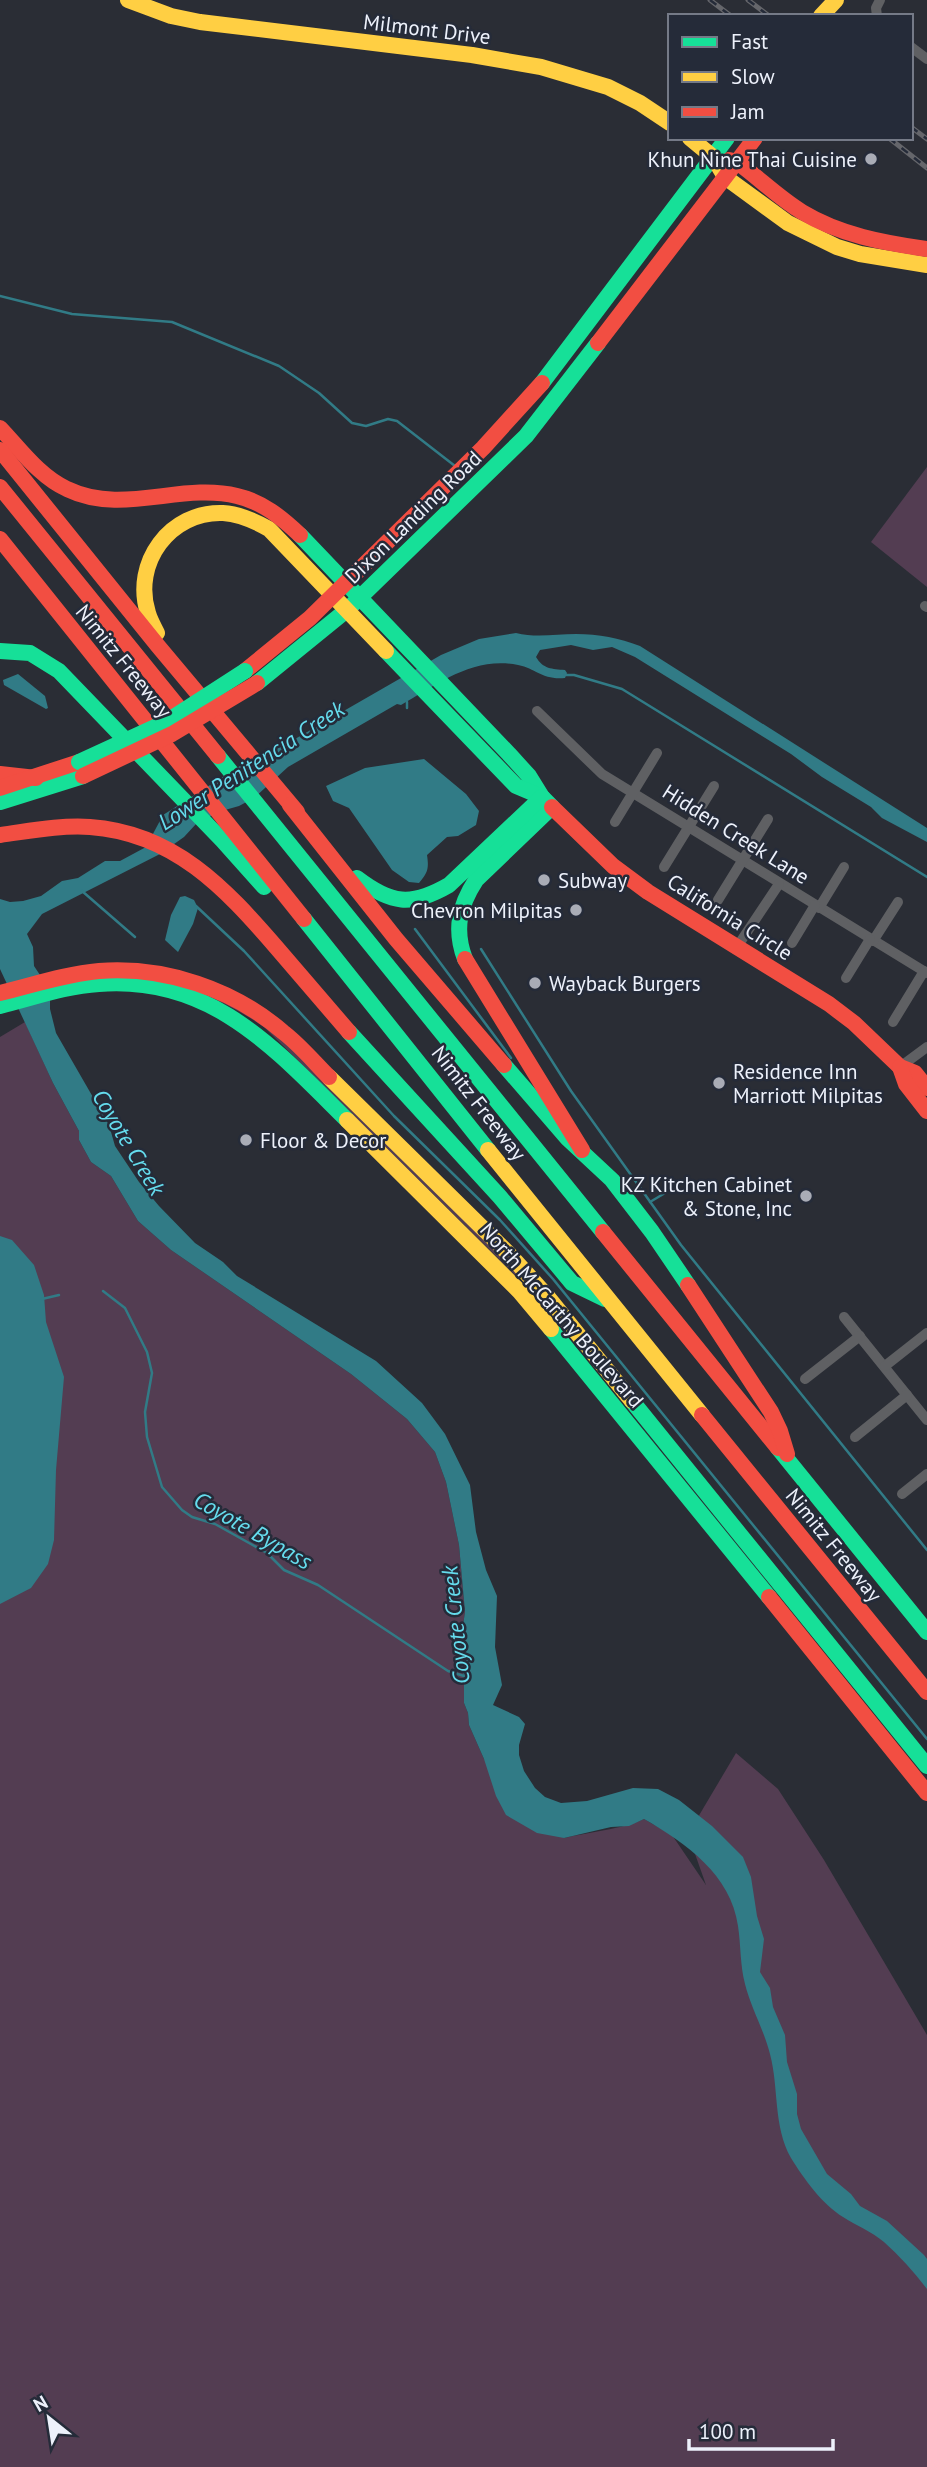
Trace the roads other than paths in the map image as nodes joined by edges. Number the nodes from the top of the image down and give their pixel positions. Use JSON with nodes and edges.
{"nodes":[{"id":1,"x":128,"y":0,"type":"edge"},
{"id":2,"x":836,"y":0,"type":"edge"},
{"id":3,"x":823,"y":14,"type":"edge"},
{"id":4,"x":668,"y":122,"type":"edge"},
{"id":5,"x":693,"y":140,"type":"edge"},
{"id":6,"x":725,"y":140,"type":"edge"},
{"id":7,"x":754,"y":140,"type":"edge"},
{"id":8,"x":713,"y":156,"type":"junction"},
{"id":9,"x":737,"y":162,"type":"junction"},
{"id":10,"x":725,"y":177,"type":"junction"},
{"id":11,"x":927,"y":249,"type":"edge"},
{"id":12,"x":927,"y":265,"type":"edge"},
{"id":13,"x":0,"y":428,"type":"edge"},
{"id":14,"x":0,"y":450,"type":"edge"},
{"id":15,"x":0,"y":487,"type":"edge"},
{"id":16,"x":0,"y":539,"type":"edge"},
{"id":17,"x":340,"y":589,"type":"junction"},
{"id":18,"x":354,"y":604,"type":"junction"},
{"id":19,"x":0,"y":651,"type":"edge"},
{"id":20,"x":251,"y":677,"type":"junction"},
{"id":21,"x":193,"y":686,"type":"junction"},
{"id":22,"x":537,"y":711,"type":"dead end"},
{"id":23,"x":657,"y":753,"type":"dead end"},
{"id":24,"x":81,"y":769,"type":"junction"},
{"id":25,"x":0,"y":774,"type":"edge"},
{"id":26,"x":36,"y":778,"type":"junction"},
{"id":27,"x":714,"y":786,"type":"dead end"},
{"id":28,"x":0,"y":788,"type":"edge"},
{"id":29,"x":634,"y":793,"type":"junction"},
{"id":30,"x":0,"y":802,"type":"edge"},
{"id":31,"x":547,"y":802,"type":"junction"},
{"id":32,"x":290,"y":805,"type":"junction"},
{"id":33,"x":768,"y":819,"type":"dead end"},
{"id":34,"x":615,"y":822,"type":"dead end"},
{"id":35,"x":689,"y":826,"type":"junction"},
{"id":36,"x":0,"y":835,"type":"edge"},
{"id":37,"x":232,"y":840,"type":"junction"},
{"id":38,"x":743,"y":859,"type":"junction"},
{"id":39,"x":664,"y":867,"type":"dead end"},
{"id":40,"x":844,"y":867,"type":"dead end"},
{"id":41,"x":779,"y":884,"type":"junction"},
{"id":42,"x":719,"y":900,"type":"dead end"},
{"id":43,"x":898,"y":902,"type":"dead end"},
{"id":44,"x":817,"y":907,"type":"junction"},
{"id":45,"x":872,"y":940,"type":"junction"},
{"id":46,"x":792,"y":943,"type":"dead end"},
{"id":47,"x":737,"y":947,"type":"junction"},
{"id":48,"x":925,"y":972,"type":"edge"},
{"id":49,"x":845,"y":978,"type":"dead end"},
{"id":50,"x":68,"y":982,"type":"junction"},
{"id":51,"x":0,"y":993,"type":"edge"},
{"id":52,"x":0,"y":1006,"type":"edge"},
{"id":53,"x":893,"y":1022,"type":"dead end"},
{"id":54,"x":927,"y":1047,"type":"edge"},
{"id":55,"x":900,"y":1067,"type":"junction"},
{"id":56,"x":927,"y":1088,"type":"edge"},
{"id":57,"x":927,"y":1111,"type":"edge"},
{"id":58,"x":582,"y":1150,"type":"junction"},
{"id":59,"x":428,"y":1174,"type":"junction"},
{"id":60,"x":416,"y":1187,"type":"junction"},
{"id":61,"x":610,"y":1302,"type":"junction"},
{"id":62,"x":844,"y":1317,"type":"dead end"},
{"id":63,"x":927,"y":1333,"type":"edge"},
{"id":64,"x":860,"y":1336,"type":"junction"},
{"id":65,"x":885,"y":1366,"type":"junction"},
{"id":66,"x":805,"y":1379,"type":"dead end"},
{"id":67,"x":907,"y":1395,"type":"junction"},
{"id":68,"x":927,"y":1420,"type":"edge"},
{"id":69,"x":855,"y":1437,"type":"dead end"},
{"id":70,"x":671,"y":1448,"type":"junction"},
{"id":71,"x":657,"y":1459,"type":"junction"},
{"id":72,"x":791,"y":1464,"type":"junction"},
{"id":73,"x":927,"y":1474,"type":"edge"},
{"id":74,"x":902,"y":1494,"type":"dead end"},
{"id":75,"x":927,"y":1632,"type":"edge"},
{"id":76,"x":832,"y":1647,"type":"junction"},
{"id":77,"x":818,"y":1658,"type":"junction"},
{"id":78,"x":927,"y":1692,"type":"edge"},
{"id":79,"x":927,"y":1766,"type":"edge"},
{"id":80,"x":927,"y":1793,"type":"edge"}],
"edges":[{"from":1,"to":4,"type":"main road","name":"Milmont Drive"},
{"from":2,"to":3,"type":"main road"},
{"from":5,"to":8,"type":"main road"},
{"from":6,"to":8,"type":"main road","name":"Dixon Landing Road"},
{"from":7,"to":9,"type":"main road","name":"Dixon Landing Road"},
{"from":8,"to":9,"type":"main road"},
{"from":8,"to":10,"type":"main road"},
{"from":8,"to":17,"type":"main road","name":"Dixon Landing Road"},
{"from":9,"to":10,"type":"main road","name":"Dixon Landing Road"},
{"from":9,"to":11,"type":"main road"},
{"from":10,"to":12,"type":"main road"},
{"from":10,"to":18,"type":"main road","name":"Dixon Landing Road"},
{"from":13,"to":17,"type":"main road"},
{"from":14,"to":21,"type":"main road"},
{"from":15,"to":72,"type":"main road","name":"Nimitz Freeway"},
{"from":16,"to":37,"type":"main road","name":"Nimitz Freeway"},
{"from":17,"to":18,"type":"main road","name":"California Circle"},
{"from":17,"to":20,"type":"main road","name":"Dixon Landing Road"},
{"from":17,"to":21,"type":"main road"},
{"from":18,"to":20,"type":"main road","name":"Dixon Landing Road"},
{"from":18,"to":31,"type":"main road","name":"California Circle"},
{"from":19,"to":37,"type":"main road"},
{"from":20,"to":24,"type":"main road","name":"Dixon Landing Road","bridge":true},
{"from":21,"to":32,"type":"main road"},
{"from":22,"to":29,"type":"street","name":"Hidden Creek Lane"},
{"from":23,"to":29,"type":"street"},
{"from":24,"to":26,"type":"main road","name":"Dixon Landing Road"},
{"from":24,"to":30,"type":"main road","name":"Dixon Landing Road"},
{"from":25,"to":26,"type":"main road"},
{"from":26,"to":28,"type":"main road","name":"Dixon Landing Road"},
{"from":27,"to":35,"type":"street"},
{"from":29,"to":34,"type":"street"},
{"from":29,"to":35,"type":"street","name":"Hidden Creek Lane"},
{"from":31,"to":32,"type":"main road"},
{"from":31,"to":47,"type":"main road","name":"California Circle"},
{"from":31,"to":58,"type":"main road"},
{"from":32,"to":58,"type":"main road"},
{"from":33,"to":38,"type":"street"},
{"from":35,"to":38,"type":"street","name":"Hidden Creek Lane"},
{"from":35,"to":39,"type":"street"},
{"from":36,"to":61,"type":"main road"},
{"from":37,"to":61,"type":"main road","name":"Nimitz Freeway"},
{"from":38,"to":41,"type":"street","name":"Hidden Creek Lane"},
{"from":38,"to":42,"type":"street"},
{"from":40,"to":44,"type":"street"},
{"from":41,"to":44,"type":"street","name":"Hidden Creek Lane"},
{"from":41,"to":47,"type":"street"},
{"from":43,"to":45,"type":"street"},
{"from":44,"to":45,"type":"street","name":"Hidden Creek Lane"},
{"from":44,"to":46,"type":"street"},
{"from":45,"to":48,"type":"street","name":"Hidden Creek Lane"},
{"from":45,"to":49,"type":"street"},
{"from":47,"to":55,"type":"main road","name":"California Circle"},
{"from":48,"to":53,"type":"street"},
{"from":50,"to":51,"type":"main road","name":"North McCarthy Boulevard"},
{"from":50,"to":52,"type":"main road","name":"North McCarthy Boulevard"},
{"from":50,"to":59,"type":"main road","name":"North McCarthy Boulevard"},
{"from":50,"to":60,"type":"main road","name":"North McCarthy Boulevard"},
{"from":54,"to":55,"type":"street"},
{"from":55,"to":56,"type":"main road","name":"California Circle"},
{"from":55,"to":57,"type":"main road","name":"California Circle"},
{"from":58,"to":72,"type":"main road"},
{"from":59,"to":60,"type":"main road"},
{"from":59,"to":70,"type":"main road","name":"North McCarthy Boulevard"},
{"from":60,"to":71,"type":"main road","name":"North McCarthy Boulevard"},
{"from":61,"to":78,"type":"main road","name":"Nimitz Freeway"},
{"from":62,"to":64,"type":"street"},
{"from":63,"to":65,"type":"street"},
{"from":64,"to":65,"type":"street"},
{"from":64,"to":66,"type":"street"},
{"from":65,"to":67,"type":"street"},
{"from":67,"to":68,"type":"street"},
{"from":67,"to":69,"type":"street"},
{"from":70,"to":71,"type":"main road"},
{"from":70,"to":76,"type":"main road","name":"North McCarthy Boulevard"},
{"from":71,"to":77,"type":"main road","name":"North McCarthy Boulevard"},
{"from":72,"to":75,"type":"main road","name":"Nimitz Freeway"},
{"from":73,"to":74,"type":"street"},
{"from":76,"to":77,"type":"main road"},
{"from":76,"to":79,"type":"main road","name":"North McCarthy Boulevard"},
{"from":77,"to":80,"type":"main road","name":"North McCarthy Boulevard"}]}
